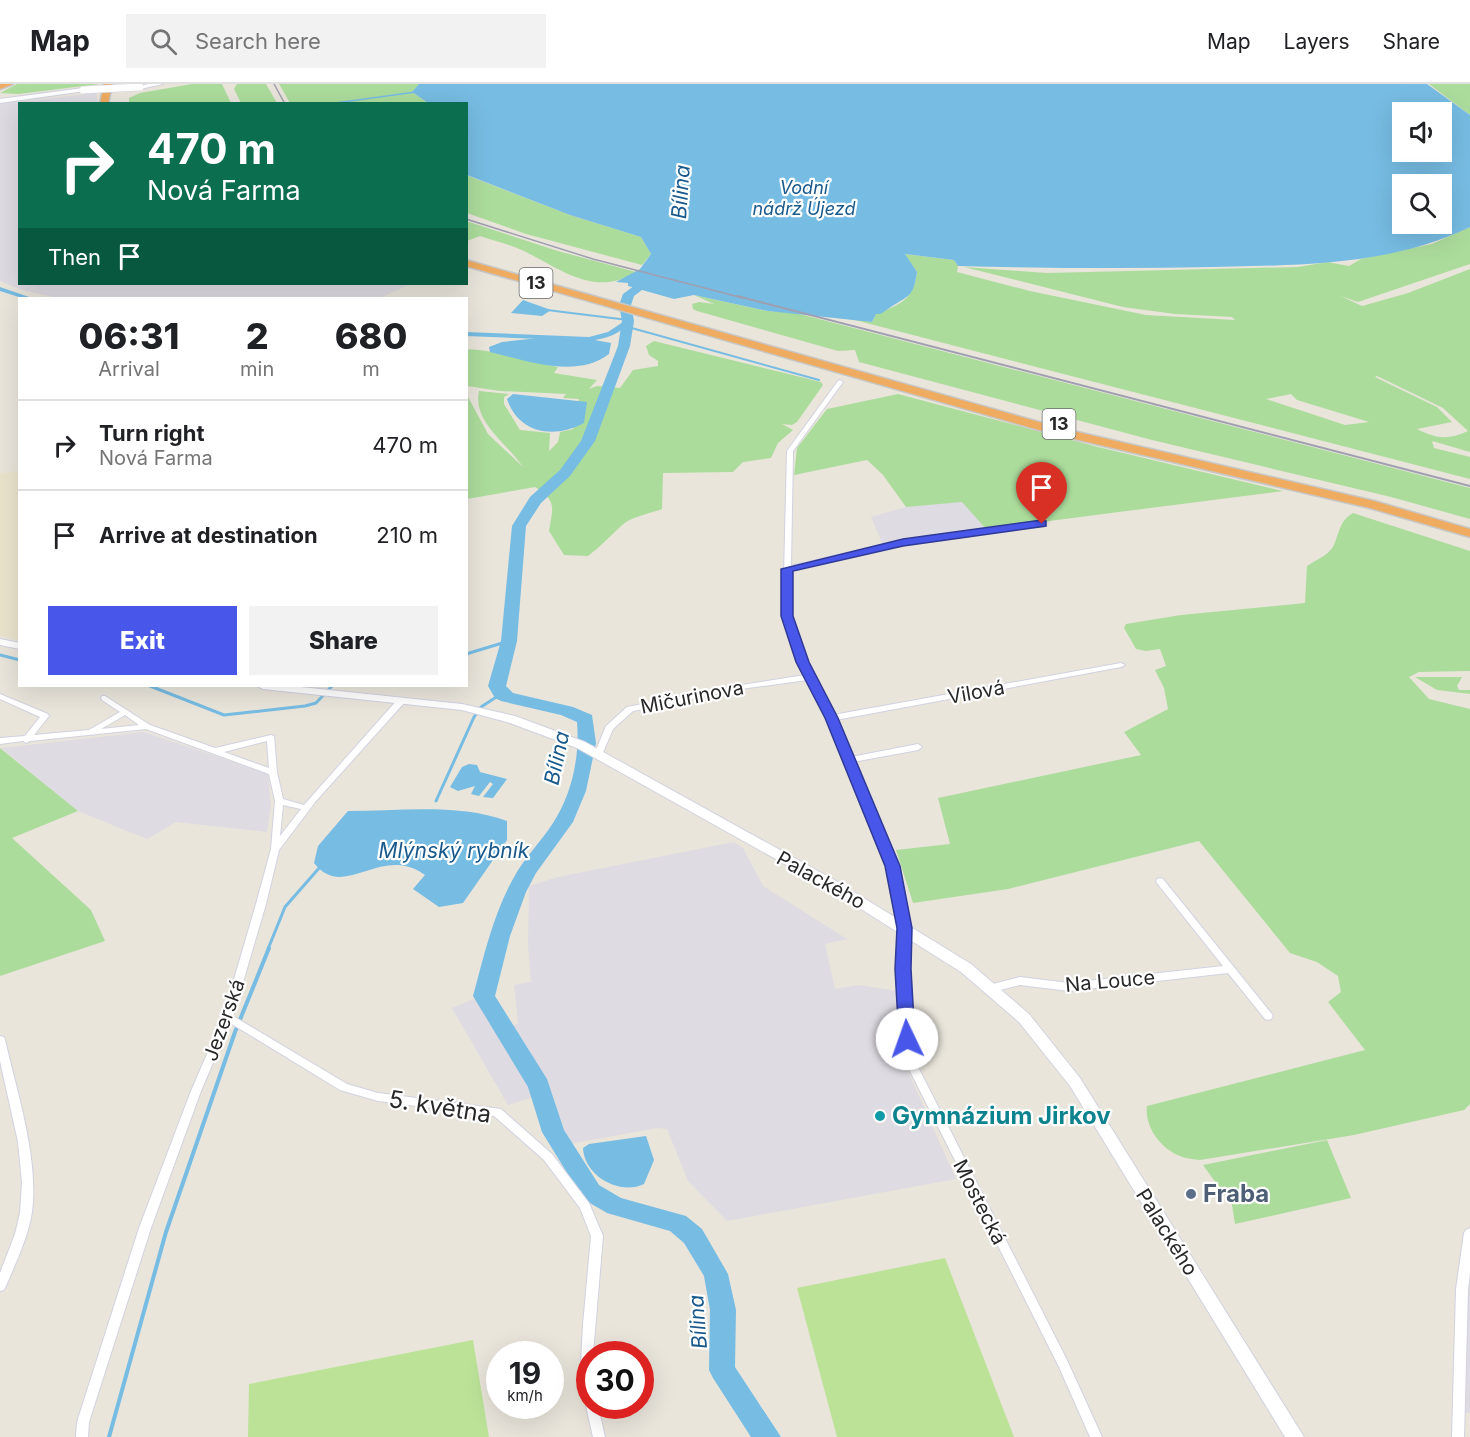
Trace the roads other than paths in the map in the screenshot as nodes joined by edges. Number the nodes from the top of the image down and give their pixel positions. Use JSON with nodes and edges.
{"nodes":[{"id":1,"x":9,"y":84,"type":"edge"},
{"id":2,"x":108,"y":84,"type":"edge"},
{"id":3,"x":117,"y":84,"type":"edge"},
{"id":4,"x":160,"y":84,"type":"edge"},
{"id":5,"x":0,"y":85,"type":"edge"},
{"id":6,"x":0,"y":100,"type":"edge"},
{"id":7,"x":104,"y":102,"type":"edge"},
{"id":8,"x":113,"y":102,"type":"edge"},
{"id":9,"x":468,"y":259,"type":"edge"},
{"id":10,"x":468,"y":264,"type":"edge"},
{"id":11,"x":602,"y":299,"type":"junction"},
{"id":12,"x":655,"y":314,"type":"junction"},
{"id":13,"x":840,"y":382,"type":"dead end"},
{"id":14,"x":1042,"y":524,"type":"dead end"},
{"id":15,"x":1470,"y":526,"type":"edge"},
{"id":16,"x":1470,"y":533,"type":"edge"},
{"id":17,"x":787,"y":569,"type":"junction"},
{"id":18,"x":0,"y":642,"type":"edge"},
{"id":19,"x":18,"y":646,"type":"edge"},
{"id":20,"x":1121,"y":665,"type":"dead end"},
{"id":21,"x":810,"y":677,"type":"junction"},
{"id":22,"x":272,"y":687,"type":"edge"},
{"id":23,"x":0,"y":696,"type":"edge"},
{"id":24,"x":105,"y":698,"type":"dead end"},
{"id":25,"x":401,"y":701,"type":"junction"},
{"id":26,"x":123,"y":713,"type":"junction"},
{"id":27,"x":831,"y":718,"type":"junction"},
{"id":28,"x":147,"y":727,"type":"junction"},
{"id":29,"x":90,"y":732,"type":"junction"},
{"id":30,"x":26,"y":740,"type":"junction"},
{"id":31,"x":0,"y":741,"type":"edge"},
{"id":32,"x":918,"y":747,"type":"dead end"},
{"id":33,"x":215,"y":750,"type":"junction"},
{"id":34,"x":598,"y":755,"type":"junction"},
{"id":35,"x":848,"y":760,"type":"junction"},
{"id":36,"x":273,"y":772,"type":"junction"},
{"id":37,"x":279,"y":801,"type":"junction"},
{"id":38,"x":306,"y":808,"type":"junction"},
{"id":39,"x":275,"y":849,"type":"junction"},
{"id":40,"x":1160,"y":881,"type":"dead end"},
{"id":41,"x":905,"y":928,"type":"junction"},
{"id":42,"x":1229,"y":969,"type":"junction"},
{"id":43,"x":992,"y":988,"type":"junction"},
{"id":44,"x":228,"y":1017,"type":"junction"},
{"id":45,"x":1268,"y":1017,"type":"dead end"},
{"id":46,"x":0,"y":1040,"type":"edge"},
{"id":47,"x":1470,"y":1233,"type":"edge"},
{"id":48,"x":0,"y":1286,"type":"edge"},
{"id":49,"x":588,"y":1341,"type":"edge"},
{"id":50,"x":595,"y":1419,"type":"edge"},
{"id":51,"x":82,"y":1437,"type":"edge"},
{"id":52,"x":599,"y":1437,"type":"edge"},
{"id":53,"x":1096,"y":1437,"type":"edge"},
{"id":54,"x":1295,"y":1437,"type":"edge"},
{"id":55,"x":1458,"y":1437,"type":"edge"}],
"edges":[{"from":1,"to":5,"type":"highway"},
{"from":2,"to":7,"type":"highway"},
{"from":3,"to":8,"type":"highway"},
{"from":4,"to":6,"type":"street","bridge":true},
{"from":9,"to":11,"type":"highway","number":"13"},
{"from":10,"to":11,"type":"highway","number":"13"},
{"from":11,"to":12,"type":"highway","number":"13"},
{"from":12,"to":15,"type":"highway","number":"13"},
{"from":12,"to":16,"type":"highway","number":"13"},
{"from":13,"to":17,"type":"street","name":"Mostecká"},
{"from":14,"to":17,"type":"street"},
{"from":17,"to":21,"type":"street","name":"Mostecká"},
{"from":18,"to":19,"type":"street"},
{"from":20,"to":27,"type":"street","name":"Vilová"},
{"from":21,"to":27,"type":"street","name":"Mostecká"},
{"from":21,"to":34,"type":"street","name":"Mičurinova"},
{"from":22,"to":25,"type":"street","name":"Palackého"},
{"from":23,"to":30,"type":"street"},
{"from":24,"to":26,"type":"street"},
{"from":25,"to":34,"type":"street","name":"Palackého"},
{"from":25,"to":38,"type":"street"},
{"from":26,"to":28,"type":"street"},
{"from":26,"to":29,"type":"street"},
{"from":27,"to":35,"type":"street","name":"Mostecká"},
{"from":28,"to":29,"type":"street"},
{"from":28,"to":33,"type":"street"},
{"from":29,"to":30,"type":"street"},
{"from":30,"to":31,"type":"street"},
{"from":32,"to":35,"type":"street"},
{"from":33,"to":36,"type":"street"},
{"from":33,"to":36,"type":"street","name":"Jezerská"},
{"from":34,"to":41,"type":"street","name":"Palackého"},
{"from":35,"to":41,"type":"street","name":"Mostecká"},
{"from":36,"to":37,"type":"street","name":"Jezerská"},
{"from":37,"to":38,"type":"street"},
{"from":37,"to":39,"type":"street","name":"Jezerská"},
{"from":38,"to":39,"type":"street"},
{"from":39,"to":44,"type":"street","name":"Jezerská"},
{"from":40,"to":42,"type":"street"},
{"from":41,"to":43,"type":"street","name":"Palackého"},
{"from":41,"to":53,"type":"street","name":"Mostecká"},
{"from":42,"to":43,"type":"street","name":"Na Louce"},
{"from":42,"to":45,"type":"street"},
{"from":43,"to":54,"type":"street","name":"Palackého"},
{"from":44,"to":49,"type":"street","name":"5. května"},
{"from":44,"to":51,"type":"street","name":"Jezerská"},
{"from":46,"to":48,"type":"street"},
{"from":47,"to":55,"type":"street"},
{"from":50,"to":52,"type":"street"}]}
